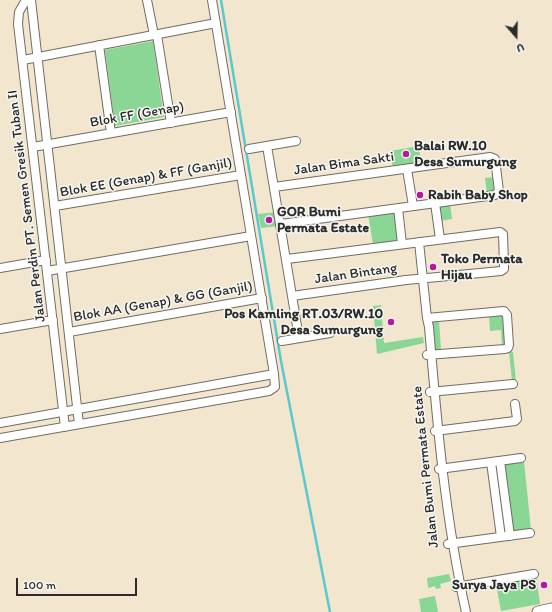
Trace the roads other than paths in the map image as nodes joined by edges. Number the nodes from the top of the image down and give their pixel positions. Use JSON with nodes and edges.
{"nodes":[{"id":1,"x":26,"y":0,"type":"edge"},
{"id":2,"x":32,"y":0,"type":"edge"},
{"id":3,"x":148,"y":0,"type":"edge"},
{"id":4,"x":212,"y":0,"type":"edge"},
{"id":5,"x":216,"y":24,"type":"junction"},
{"id":6,"x":155,"y":35,"type":"junction"},
{"id":7,"x":99,"y":45,"type":"junction"},
{"id":8,"x":38,"y":57,"type":"junction"},
{"id":9,"x":23,"y":60,"type":"junction"},
{"id":10,"x":231,"y":112,"type":"junction"},
{"id":11,"x":171,"y":122,"type":"junction"},
{"id":12,"x":111,"y":133,"type":"junction"},
{"id":13,"x":296,"y":142,"type":"dead end"},
{"id":14,"x":48,"y":144,"type":"junction"},
{"id":15,"x":267,"y":146,"type":"junction"},
{"id":16,"x":33,"y":147,"type":"junction"},
{"id":17,"x":249,"y":149,"type":"dead end"},
{"id":18,"x":407,"y":168,"type":"junction"},
{"id":19,"x":241,"y":175,"type":"junction"},
{"id":20,"x":274,"y":187,"type":"junction"},
{"id":21,"x":435,"y":203,"type":"junction"},
{"id":22,"x":55,"y":206,"type":"junction"},
{"id":23,"x":413,"y":206,"type":"junction"},
{"id":24,"x":398,"y":208,"type":"junction"},
{"id":25,"x":280,"y":224,"type":"junction"},
{"id":26,"x":252,"y":236,"type":"junction"},
{"id":27,"x":440,"y":239,"type":"junction"},
{"id":28,"x":419,"y":242,"type":"junction"},
{"id":29,"x":402,"y":244,"type":"junction"},
{"id":30,"x":287,"y":259,"type":"junction"},
{"id":31,"x":46,"y":260,"type":"junction"},
{"id":32,"x":0,"y":268,"type":"edge"},
{"id":33,"x":62,"y":269,"type":"junction"},
{"id":34,"x":47,"y":271,"type":"junction"},
{"id":35,"x":423,"y":280,"type":"junction"},
{"id":36,"x":292,"y":296,"type":"junction"},
{"id":37,"x":262,"y":298,"type":"junction"},
{"id":38,"x":427,"y":318,"type":"junction"},
{"id":39,"x":53,"y":320,"type":"junction"},
{"id":40,"x":0,"y":329,"type":"edge"},
{"id":41,"x":69,"y":332,"type":"junction"},
{"id":42,"x":330,"y":333,"type":"dead end"},
{"id":43,"x":299,"y":338,"type":"junction"},
{"id":44,"x":282,"y":341,"type":"dead end"},
{"id":45,"x":429,"y":355,"type":"junction"},
{"id":46,"x":274,"y":374,"type":"junction"},
{"id":47,"x":513,"y":384,"type":"dead end"},
{"id":48,"x":183,"y":390,"type":"junction"},
{"id":49,"x":433,"y":392,"type":"junction"},
{"id":50,"x":515,"y":404,"type":"dead end"},
{"id":51,"x":185,"y":406,"type":"junction"},
{"id":52,"x":77,"y":409,"type":"junction"},
{"id":53,"x":64,"y":411,"type":"junction"},
{"id":54,"x":0,"y":423,"type":"edge"},
{"id":55,"x":79,"y":424,"type":"junction"},
{"id":56,"x":65,"y":427,"type":"junction"},
{"id":57,"x":437,"y":430,"type":"junction"},
{"id":58,"x":0,"y":438,"type":"edge"},
{"id":59,"x":521,"y":458,"type":"dead end"},
{"id":60,"x":500,"y":461,"type":"junction"},
{"id":61,"x":491,"y":462,"type":"junction"},
{"id":62,"x":440,"y":468,"type":"junction"},
{"id":63,"x":530,"y":533,"type":"dead end"},
{"id":64,"x":510,"y":536,"type":"junction"},
{"id":65,"x":501,"y":537,"type":"junction"},
{"id":66,"x":450,"y":544,"type":"junction"},
{"id":67,"x":534,"y":574,"type":"dead end"},
{"id":68,"x":458,"y":587,"type":"junction"},
{"id":69,"x":552,"y":609,"type":"edge"},
{"id":70,"x":461,"y":612,"type":"edge"},
{"id":71,"x":466,"y":612,"type":"edge"},
{"id":72,"x":538,"y":612,"type":"edge"}],
"edges":[{"from":1,"to":9,"type":"street","name":"Jalan Perdin PT. Semen Gresik Tuban II"},
{"from":2,"to":8,"type":"street","name":"Jalan Perdin PT. Semen Gresik Tuban II"},
{"from":3,"to":6,"type":"street"},
{"from":4,"to":5,"type":"street"},
{"from":5,"to":6,"type":"street"},
{"from":5,"to":10,"type":"street"},
{"from":6,"to":7,"type":"street"},
{"from":6,"to":11,"type":"street"},
{"from":7,"to":8,"type":"street"},
{"from":7,"to":12,"type":"street"},
{"from":8,"to":9,"type":"street"},
{"from":8,"to":14,"type":"street","name":"Jalan Perdin PT. Semen Gresik Tuban II"},
{"from":9,"to":16,"type":"street","name":"Jalan Perdin PT. Semen Gresik Tuban II"},
{"from":10,"to":11,"type":"street","name":"Blok FF (Genap)"},
{"from":10,"to":19,"type":"street"},
{"from":11,"to":12,"type":"street","name":"Blok FF (Genap)"},
{"from":12,"to":14,"type":"street","name":"Blok FF (Genap)"},
{"from":13,"to":15,"type":"street"},
{"from":14,"to":16,"type":"street","name":"Blok FF (Genap)"},
{"from":14,"to":22,"type":"street","name":"Jalan Perdin PT. Semen Gresik Tuban II"},
{"from":15,"to":17,"type":"street"},
{"from":15,"to":20,"type":"street"},
{"from":16,"to":31,"type":"street","name":"Jalan Perdin PT. Semen Gresik Tuban II"},
{"from":18,"to":20,"type":"street","name":"Jalan Bima Sakti"},
{"from":18,"to":21,"type":"street","name":"Jalan Bima Sakti"},
{"from":18,"to":23,"type":"street"},
{"from":19,"to":22,"type":"street","name":"Blok EE (Genap) & FF (Ganjil)"},
{"from":19,"to":26,"type":"street"},
{"from":20,"to":25,"type":"street"},
{"from":21,"to":23,"type":"street"},
{"from":21,"to":27,"type":"street"},
{"from":22,"to":33,"type":"street","name":"Jalan Perdin PT. Semen Gresik Tuban II"},
{"from":23,"to":24,"type":"street"},
{"from":24,"to":25,"type":"street"},
{"from":24,"to":29,"type":"street"},
{"from":25,"to":30,"type":"street"},
{"from":26,"to":33,"type":"street"},
{"from":26,"to":37,"type":"street"},
{"from":27,"to":28,"type":"street"},
{"from":27,"to":35,"type":"street","name":"Jalan Bintang"},
{"from":28,"to":29,"type":"street"},
{"from":28,"to":35,"type":"street","name":"Jalan Bumi Permata Estate"},
{"from":29,"to":30,"type":"street"},
{"from":30,"to":36,"type":"street"},
{"from":31,"to":32,"type":"street"},
{"from":31,"to":34,"type":"street","name":"Jalan Perdin PT. Semen Gresik Tuban II"},
{"from":33,"to":34,"type":"street"},
{"from":33,"to":41,"type":"street","name":"Jalan Perdin PT. Semen Gresik Tuban II"},
{"from":34,"to":39,"type":"street","name":"Jalan Perdin PT. Semen Gresik Tuban II"},
{"from":35,"to":36,"type":"street","name":"Jalan Bintang"},
{"from":35,"to":38,"type":"street","name":"Jalan Bumi Permata Estate"},
{"from":36,"to":43,"type":"street"},
{"from":37,"to":41,"type":"street","name":"Blok AA (Genap) & GG (Ganjil)"},
{"from":37,"to":46,"type":"street"},
{"from":38,"to":45,"type":"street","name":"Jalan Bumi Permata Estate"},
{"from":38,"to":45,"type":"street"},
{"from":39,"to":40,"type":"street"},
{"from":39,"to":53,"type":"street","name":"Jalan Perdin PT. Semen Gresik Tuban II"},
{"from":41,"to":52,"type":"street","name":"Jalan Perdin PT. Semen Gresik Tuban II"},
{"from":42,"to":43,"type":"street"},
{"from":43,"to":44,"type":"street"},
{"from":45,"to":49,"type":"street","name":"Jalan Bumi Permata Estate"},
{"from":46,"to":48,"type":"street"},
{"from":46,"to":51,"type":"street"},
{"from":47,"to":49,"type":"street"},
{"from":48,"to":51,"type":"street"},
{"from":48,"to":52,"type":"street"},
{"from":49,"to":57,"type":"street","name":"Jalan Bumi Permata Estate"},
{"from":50,"to":57,"type":"street"},
{"from":51,"to":55,"type":"street"},
{"from":52,"to":53,"type":"street"},
{"from":52,"to":55,"type":"street","name":"Jalan Perdin PT. Semen Gresik Tuban II"},
{"from":53,"to":54,"type":"street"},
{"from":53,"to":56,"type":"street","name":"Jalan Perdin PT. Semen Gresik Tuban II"},
{"from":55,"to":56,"type":"street"},
{"from":56,"to":58,"type":"street"},
{"from":57,"to":62,"type":"street","name":"Jalan Bumi Permata Estate"},
{"from":59,"to":60,"type":"street"},
{"from":60,"to":61,"type":"street"},
{"from":60,"to":64,"type":"street"},
{"from":61,"to":62,"type":"street"},
{"from":61,"to":65,"type":"street"},
{"from":62,"to":66,"type":"street","name":"Jalan Bumi Permata Estate"},
{"from":63,"to":64,"type":"street"},
{"from":64,"to":65,"type":"street"},
{"from":65,"to":66,"type":"street"},
{"from":66,"to":68,"type":"street","name":"Jalan Bumi Permata Estate"},
{"from":67,"to":68,"type":"street"},
{"from":68,"to":70,"type":"street","name":"Jalan Bumi Permata Estate"},
{"from":68,"to":71,"type":"street","name":"Jalan Bumi Permata Estate"},
{"from":69,"to":72,"type":"main road"}]}
